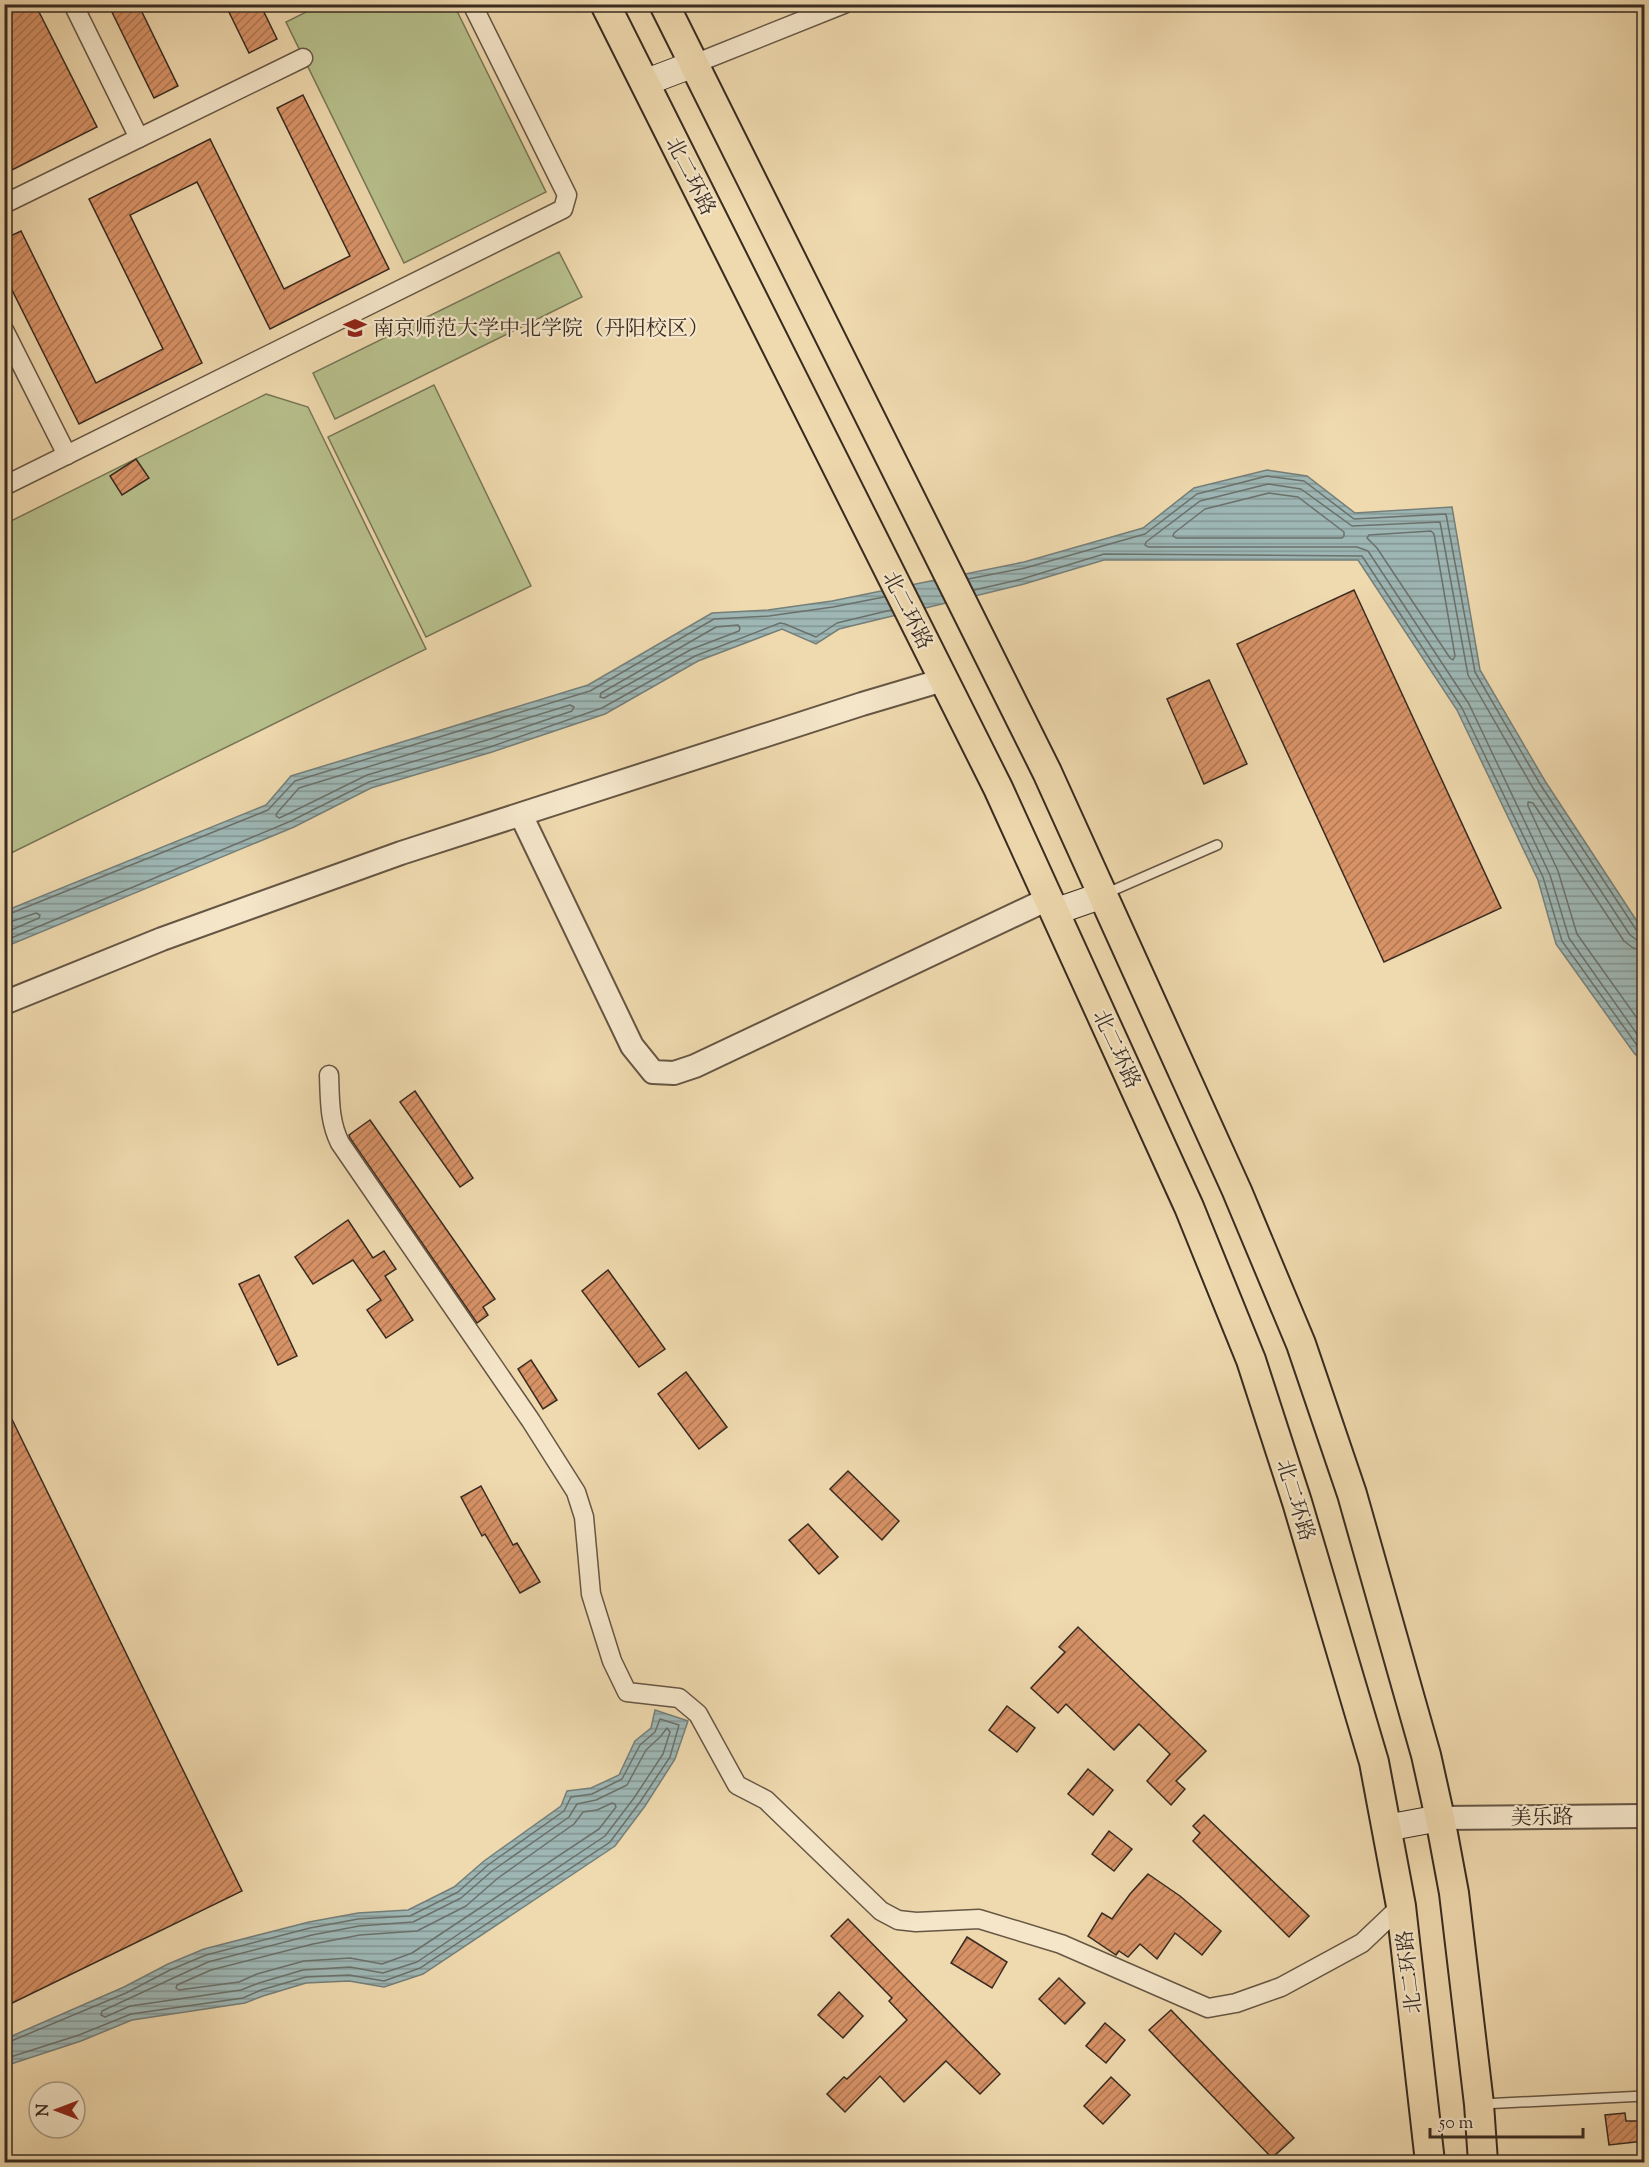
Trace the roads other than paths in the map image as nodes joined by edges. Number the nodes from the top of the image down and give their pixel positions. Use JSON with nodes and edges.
{"nodes":[{"id":1,"x":73,"y":4,"type":"edge"},
{"id":2,"x":472,"y":4,"type":"edge"},
{"id":3,"x":605,"y":4,"type":"edge"},
{"id":4,"x":664,"y":4,"type":"edge"},
{"id":5,"x":844,"y":4,"type":"edge"},
{"id":6,"x":303,"y":58,"type":"dead end"},
{"id":7,"x":694,"y":64,"type":"junction"},
{"id":8,"x":644,"y":83,"type":"junction"},
{"id":9,"x":139,"y":138,"type":"junction"},
{"id":10,"x":4,"y":204,"type":"edge"},
{"id":11,"x":4,"y":330,"type":"edge"},
{"id":12,"x":67,"y":455,"type":"junction"},
{"id":13,"x":4,"y":486,"type":"edge"},
{"id":14,"x":943,"y":680,"type":"junction"},
{"id":15,"x":521,"y":815,"type":"junction"},
{"id":16,"x":1217,"y":845,"type":"dead end"},
{"id":17,"x":1103,"y":895,"type":"junction"},
{"id":18,"x":1051,"y":906,"type":"junction"},
{"id":19,"x":4,"y":1003,"type":"edge"},
{"id":20,"x":329,"y":1075,"type":"dead end"},
{"id":21,"x":1644,"y":1816,"type":"edge"},
{"id":22,"x":1440,"y":1818,"type":"junction"},
{"id":23,"x":1386,"y":1828,"type":"junction"},
{"id":24,"x":1401,"y":1906,"type":"junction"},
{"id":25,"x":1644,"y":2096,"type":"edge"},
{"id":26,"x":1479,"y":2104,"type":"junction"},
{"id":27,"x":1430,"y":2163,"type":"edge"},
{"id":28,"x":1483,"y":2163,"type":"edge"}],
"edges":[{"from":1,"to":9,"type":"street"},
{"from":2,"to":12,"type":"street"},
{"from":3,"to":8,"type":"main road","name":"北二环路"},
{"from":4,"to":7,"type":"main road"},
{"from":5,"to":7,"type":"street"},
{"from":6,"to":9,"type":"street"},
{"from":7,"to":8,"type":"main road"},
{"from":7,"to":17,"type":"main road"},
{"from":8,"to":14,"type":"main road","name":"北二环路"},
{"from":9,"to":10,"type":"street"},
{"from":11,"to":12,"type":"street"},
{"from":12,"to":13,"type":"street"},
{"from":14,"to":15,"type":"street"},
{"from":14,"to":18,"type":"main road","name":"北二环路"},
{"from":15,"to":18,"type":"street"},
{"from":15,"to":19,"type":"street"},
{"from":16,"to":17,"type":"lane"},
{"from":17,"to":18,"type":"main road"},
{"from":17,"to":22,"type":"main road"},
{"from":18,"to":23,"type":"main road","name":"北二环路"},
{"from":20,"to":24,"type":"street"},
{"from":21,"to":22,"type":"street","name":"美乐路"},
{"from":22,"to":23,"type":"main road"},
{"from":22,"to":26,"type":"main road"},
{"from":23,"to":24,"type":"main road","name":"北二环路"},
{"from":24,"to":27,"type":"main road","name":"北二环路"},
{"from":25,"to":26,"type":"lane"},
{"from":26,"to":28,"type":"main road"}]}
